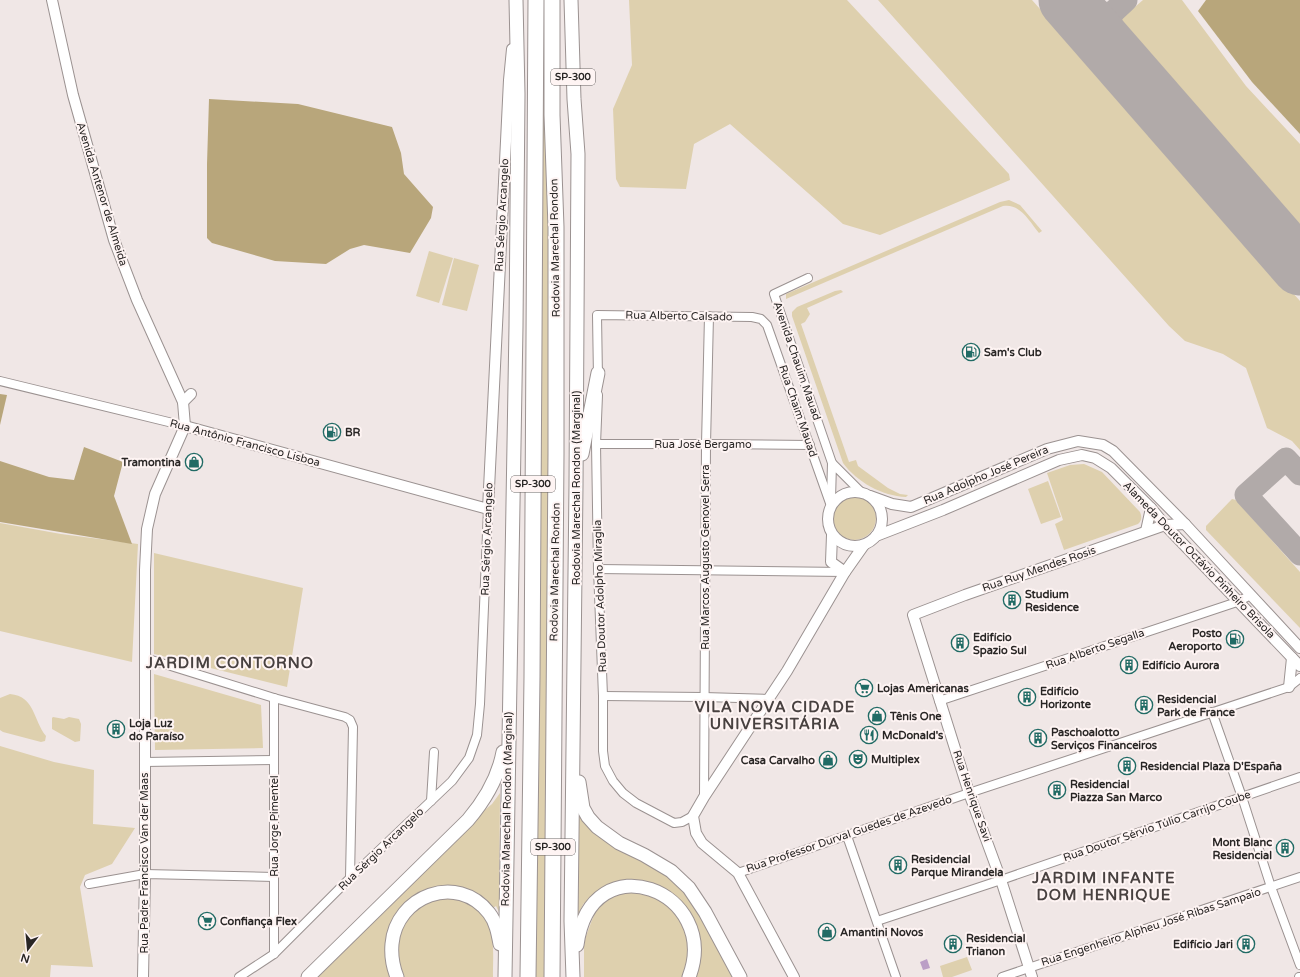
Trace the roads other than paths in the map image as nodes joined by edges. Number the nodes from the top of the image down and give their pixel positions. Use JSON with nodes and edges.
{"nodes":[{"id":1,"x":52,"y":0,"type":"edge"},
{"id":2,"x":516,"y":0,"type":"edge"},
{"id":3,"x":536,"y":0,"type":"edge"},
{"id":4,"x":552,"y":0,"type":"edge"},
{"id":5,"x":571,"y":0,"type":"edge"},
{"id":6,"x":516,"y":17,"type":"junction"},
{"id":7,"x":808,"y":278,"type":"dead end"},
{"id":8,"x":597,"y":315,"type":"joint"},
{"id":9,"x":709,"y":316,"type":"junction"},
{"id":10,"x":762,"y":318,"type":"joint"},
{"id":11,"x":598,"y":373,"type":"junction"},
{"id":12,"x":0,"y":382,"type":"edge"},
{"id":13,"x":191,"y":394,"type":"dead end"},
{"id":14,"x":183,"y":402,"type":"junction"},
{"id":15,"x":185,"y":426,"type":"junction"},
{"id":16,"x":596,"y":444,"type":"junction"},
{"id":17,"x":706,"y":444,"type":"junction"},
{"id":18,"x":810,"y":445,"type":"junction"},
{"id":19,"x":1103,"y":445,"type":"joint"},
{"id":20,"x":1095,"y":458,"type":"joint"},
{"id":21,"x":832,"y":463,"type":"junction"},
{"id":22,"x":576,"y":485,"type":"junction"},
{"id":23,"x":866,"y":494,"type":"junction"},
{"id":24,"x":831,"y":506,"type":"junction"},
{"id":25,"x":1151,"y":508,"type":"junction"},
{"id":26,"x":488,"y":509,"type":"junction"},
{"id":27,"x":1185,"y":524,"type":"junction"},
{"id":28,"x":1165,"y":525,"type":"junction"},
{"id":29,"x":1146,"y":531,"type":"junction"},
{"id":30,"x":832,"y":535,"type":"junction"},
{"id":31,"x":876,"y":536,"type":"junction"},
{"id":32,"x":864,"y":545,"type":"junction"},
{"id":33,"x":598,"y":568,"type":"junction"},
{"id":34,"x":705,"y":570,"type":"junction"},
{"id":35,"x":845,"y":572,"type":"junction"},
{"id":36,"x":1251,"y":595,"type":"junction"},
{"id":37,"x":1237,"y":602,"type":"junction"},
{"id":38,"x":913,"y":615,"type":"joint"},
{"id":39,"x":1300,"y":648,"type":"edge"},
{"id":40,"x":145,"y":658,"type":"junction"},
{"id":41,"x":1292,"y":658,"type":"junction"},
{"id":42,"x":1300,"y":666,"type":"edge"},
{"id":43,"x":1300,"y":678,"type":"edge"},
{"id":44,"x":1289,"y":687,"type":"junction"},
{"id":45,"x":603,"y":696,"type":"junction"},
{"id":46,"x":704,"y":697,"type":"junction"},
{"id":47,"x":274,"y":698,"type":"junction"},
{"id":48,"x":769,"y":699,"type":"junction"},
{"id":49,"x":939,"y":701,"type":"junction"},
{"id":50,"x":1212,"y":712,"type":"junction"},
{"id":51,"x":509,"y":719,"type":"junction"},
{"id":52,"x":573,"y":738,"type":"junction"},
{"id":53,"x":434,"y":752,"type":"dead end"},
{"id":54,"x":274,"y":760,"type":"junction"},
{"id":55,"x":145,"y":762,"type":"junction"},
{"id":56,"x":1300,"y":777,"type":"edge"},
{"id":57,"x":969,"y":793,"type":"junction"},
{"id":58,"x":704,"y":797,"type":"junction"},
{"id":59,"x":1242,"y":797,"type":"junction"},
{"id":60,"x":431,"y":801,"type":"junction"},
{"id":61,"x":693,"y":816,"type":"junction"},
{"id":62,"x":847,"y":836,"type":"junction"},
{"id":63,"x":738,"y":873,"type":"junction"},
{"id":64,"x":146,"y":874,"type":"junction"},
{"id":65,"x":1300,"y":877,"type":"edge"},
{"id":66,"x":274,"y":878,"type":"junction"},
{"id":67,"x":350,"y":878,"type":"junction"},
{"id":68,"x":1001,"y":880,"type":"junction"},
{"id":69,"x":89,"y":884,"type":"dead end"},
{"id":70,"x":1271,"y":887,"type":"junction"},
{"id":71,"x":877,"y":921,"type":"junction"},
{"id":72,"x":274,"y":954,"type":"junction"},
{"id":73,"x":144,"y":964,"type":"junction"},
{"id":74,"x":1300,"y":965,"type":"edge"},
{"id":75,"x":1030,"y":973,"type":"edge"},
{"id":76,"x":143,"y":977,"type":"edge"},
{"id":77,"x":150,"y":977,"type":"edge"},
{"id":78,"x":239,"y":977,"type":"edge"},
{"id":79,"x":308,"y":977,"type":"edge"},
{"id":80,"x":397,"y":977,"type":"edge"},
{"id":81,"x":504,"y":977,"type":"edge"},
{"id":82,"x":528,"y":977,"type":"edge"},
{"id":83,"x":552,"y":977,"type":"edge"},
{"id":84,"x":573,"y":977,"type":"edge"},
{"id":85,"x":689,"y":977,"type":"edge"},
{"id":86,"x":740,"y":977,"type":"edge"},
{"id":87,"x":794,"y":977,"type":"edge"},
{"id":88,"x":896,"y":977,"type":"edge"},
{"id":89,"x":1002,"y":977,"type":"edge"}],
"edges":[{"from":1,"to":14,"type":"street","name":"Avenida Antenor de Almeida"},
{"from":2,"to":6,"type":"highway","name":"Rua Sérgio Arcangelo"},
{"from":3,"to":82,"type":"highway","name":"Rodovia Marechal Rondon","number":"SP-300"},
{"from":4,"to":83,"type":"highway","name":"Rodovia Marechal Rondon","number":"SP-300"},
{"from":5,"to":22,"type":"highway","name":"Rodovia Marechal Rondon (Marginal)","number":"SP-300"},
{"from":6,"to":26,"type":"street","name":"Rua Sérgio Arcangelo"},
{"from":6,"to":51,"type":"highway","name":"Rodovia Marechal Rondon (Marginal)"},
{"from":7,"to":21,"type":"street","name":"Avenida Chauim Mauad"},
{"from":8,"to":9,"type":"street","name":"Rua Alberto Calsado"},
{"from":8,"to":11,"type":"street","name":"Rua Doutor Adolpho Miraglia"},
{"from":9,"to":10,"type":"street","name":"Rua Alberto Calsado"},
{"from":9,"to":17,"type":"street","name":"Rua Marcos Augusto Genovel Serra"},
{"from":10,"to":18,"type":"street","name":"Rua Chaim Mauad"},
{"from":11,"to":16,"type":"street","name":"Rua Doutor Adolpho Miraglia"},
{"from":11,"to":22,"type":"highway"},
{"from":12,"to":15,"type":"street","name":"Rua Antônio Francisco Lisboa"},
{"from":13,"to":14,"type":"street"},
{"from":14,"to":15,"type":"street","name":"Avenida Antenor de Almeida"},
{"from":15,"to":26,"type":"street","name":"Rua Antônio Francisco Lisboa"},
{"from":15,"to":40,"type":"street","name":"Rua Padre Francisco Van der Maas"},
{"from":16,"to":17,"type":"street","name":"Rua José Bergamo"},
{"from":16,"to":33,"type":"street","name":"Rua Doutor Adolpho Miraglia"},
{"from":17,"to":18,"type":"street","name":"Rua José Bergamo"},
{"from":17,"to":34,"type":"street","name":"Rua Marcos Augusto Genovel Serra"},
{"from":18,"to":24,"type":"street","name":"Rua Chaim Mauad"},
{"from":19,"to":23,"type":"street","name":"Rua Adolpho José Pereira"},
{"from":19,"to":27,"type":"street","name":"Alameda Doutor Octávio Pinheiro Brisola"},
{"from":20,"to":25,"type":"street","name":"Alameda Doutor Octávio Pinheiro Brisola"},
{"from":20,"to":31,"type":"street","name":"Rua Adolpho José Pereira"},
{"from":21,"to":23,"type":"street","name":"Avenida Chauim Mauad"},
{"from":21,"to":24,"type":"street","name":"Avenida Chauim Mauad"},
{"from":22,"to":52,"type":"highway","name":"Rodovia Marechal Rondon (Marginal)"},
{"from":23,"to":24,"type":"street"},
{"from":23,"to":31,"type":"street"},
{"from":24,"to":30,"type":"street"},
{"from":25,"to":28,"type":"street","name":"Alameda Doutor Octávio Pinheiro Brisola"},
{"from":25,"to":29,"type":"street"},
{"from":26,"to":60,"type":"street","name":"Rua Sérgio Arcangelo"},
{"from":27,"to":28,"type":"street","name":"Rua Ruy Mendes Rosis"},
{"from":27,"to":36,"type":"street","name":"Alameda Doutor Octávio Pinheiro Brisola"},
{"from":28,"to":29,"type":"street","name":"Rua Ruy Mendes Rosis"},
{"from":28,"to":37,"type":"street","name":"Alameda Doutor Octávio Pinheiro Brisola"},
{"from":29,"to":38,"type":"street","name":"Rua Ruy Mendes Rosis"},
{"from":30,"to":32,"type":"street"},
{"from":30,"to":35,"type":"street"},
{"from":31,"to":32,"type":"street"},
{"from":32,"to":35,"type":"street"},
{"from":33,"to":34,"type":"street"},
{"from":33,"to":45,"type":"street","name":"Rua Doutor Adolpho Miraglia"},
{"from":34,"to":35,"type":"street"},
{"from":34,"to":46,"type":"street","name":"Rua Marcos Augusto Genovel Serra"},
{"from":35,"to":48,"type":"street"},
{"from":36,"to":37,"type":"street","name":"Rua Alberto Segalla"},
{"from":36,"to":39,"type":"street","name":"Alameda Doutor Octávio Pinheiro Brisola"},
{"from":37,"to":41,"type":"street","name":"Alameda Doutor Octávio Pinheiro Brisola"},
{"from":37,"to":49,"type":"street","name":"Rua Alberto Segalla"},
{"from":38,"to":49,"type":"street","name":"Rua Henrique Savi"},
{"from":40,"to":47,"type":"street"},
{"from":40,"to":55,"type":"street","name":"Rua Padre Francisco Van der Maas"},
{"from":41,"to":42,"type":"street","name":"Alameda Doutor Octávio Pinheiro Brisola"},
{"from":41,"to":44,"type":"street"},
{"from":43,"to":44,"type":"street","name":"Rua Professor Durval Guedes de Azevedo"},
{"from":44,"to":50,"type":"street","name":"Rua Professor Durval Guedes de Azevedo"},
{"from":45,"to":46,"type":"street"},
{"from":45,"to":61,"type":"street","name":"Rua Doutor Adolpho Miraglia"},
{"from":46,"to":48,"type":"street"},
{"from":46,"to":58,"type":"street","name":"Rua Marcos Augusto Genovel Serra"},
{"from":47,"to":54,"type":"street","name":"Rua Jorge Pimentel"},
{"from":47,"to":67,"type":"street"},
{"from":48,"to":58,"type":"street"},
{"from":49,"to":57,"type":"street","name":"Rua Henrique Savi"},
{"from":50,"to":57,"type":"street","name":"Rua Professor Durval Guedes de Azevedo"},
{"from":50,"to":59,"type":"street"},
{"from":51,"to":79,"type":"highway"},
{"from":51,"to":81,"type":"highway","name":"Rodovia Marechal Rondon (Marginal)"},
{"from":52,"to":84,"type":"highway","name":"Rodovia Marechal Rondon (Marginal)"},
{"from":52,"to":86,"type":"highway"},
{"from":53,"to":60,"type":"street"},
{"from":54,"to":55,"type":"street"},
{"from":54,"to":66,"type":"street","name":"Rua Jorge Pimentel"},
{"from":55,"to":64,"type":"street","name":"Rua Padre Francisco Van der Maas"},
{"from":56,"to":59,"type":"street","name":"Rua Doutor Sérvio Túlio Carrijo Coube"},
{"from":57,"to":62,"type":"street","name":"Rua Professor Durval Guedes de Azevedo"},
{"from":57,"to":68,"type":"street","name":"Rua Henrique Savi"},
{"from":58,"to":61,"type":"street"},
{"from":59,"to":68,"type":"street","name":"Rua Doutor Sérvio Túlio Carrijo Coube"},
{"from":59,"to":70,"type":"street"},
{"from":60,"to":67,"type":"street","name":"Rua Sérgio Arcangelo"},
{"from":61,"to":63,"type":"street"},
{"from":62,"to":63,"type":"street","name":"Rua Professor Durval Guedes de Azevedo"},
{"from":62,"to":71,"type":"street"},
{"from":63,"to":87,"type":"street"},
{"from":64,"to":66,"type":"street"},
{"from":64,"to":69,"type":"street"},
{"from":64,"to":73,"type":"street","name":"Rua Padre Francisco Van der Maas"},
{"from":65,"to":70,"type":"street","name":"Rua Engenheiro Alpheu José Ribas Sampaio"},
{"from":66,"to":72,"type":"street","name":"Rua Jorge Pimentel"},
{"from":67,"to":72,"type":"street","name":"Rua Sérgio Arcangelo"},
{"from":68,"to":71,"type":"street","name":"Rua Doutor Sérvio Túlio Carrijo Coube"},
{"from":68,"to":75,"type":"street","name":"Rua Henrique Savi"},
{"from":70,"to":74,"type":"street"},
{"from":70,"to":75,"type":"street","name":"Rua Engenheiro Alpheu José Ribas Sampaio"},
{"from":71,"to":88,"type":"street"},
{"from":72,"to":78,"type":"street","name":"Rua Sérgio Arcangelo"},
{"from":73,"to":76,"type":"street","name":"Rua Padre Francisco Van der Maas"},
{"from":73,"to":77,"type":"street"},
{"from":75,"to":89,"type":"street","name":"Rua Engenheiro Alpheu José Ribas Sampaio"},
{"from":80,"to":81,"type":"highway"},
{"from":84,"to":85,"type":"highway"}]}
